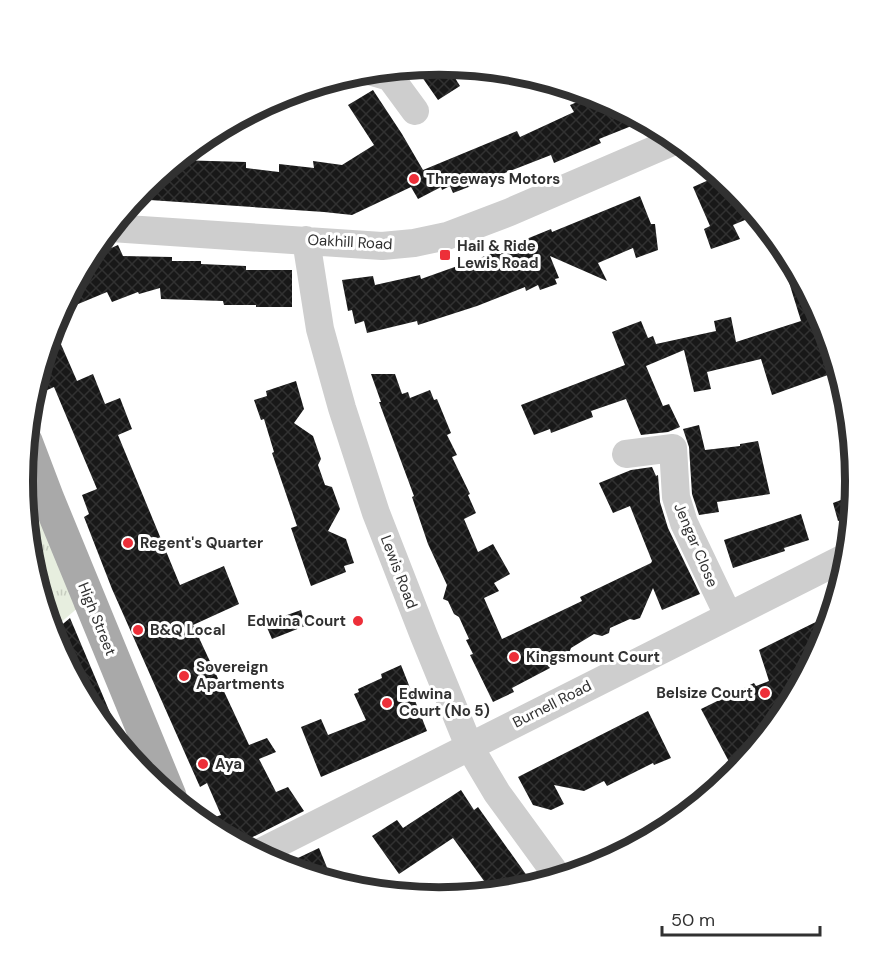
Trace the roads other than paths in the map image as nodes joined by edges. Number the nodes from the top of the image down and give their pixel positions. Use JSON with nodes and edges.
{"nodes":[{"id":1,"x":390,"y":78,"type":"edge"},
{"id":2,"x":415,"y":111,"type":"dead end"},
{"id":3,"x":667,"y":144,"type":"edge"},
{"id":4,"x":121,"y":229,"type":"edge"},
{"id":5,"x":306,"y":240,"type":"junction"},
{"id":6,"x":626,"y":454,"type":"dead end"},
{"id":7,"x":33,"y":483,"type":"edge"},
{"id":8,"x":36,"y":503,"type":"edge"},
{"id":9,"x":837,"y":562,"type":"edge"},
{"id":10,"x":728,"y":615,"type":"junction"},
{"id":11,"x":469,"y":746,"type":"junction"},
{"id":12,"x":142,"y":756,"type":"edge"},
{"id":13,"x":267,"y":849,"type":"edge"},
{"id":14,"x":553,"y":870,"type":"edge"}],
"edges":[{"from":1,"to":2,"type":"street"},
{"from":3,"to":5,"type":"street","name":"Oakhill Road"},
{"from":4,"to":5,"type":"street","name":"Oakhill Road"},
{"from":5,"to":11,"type":"street","name":"Lewis Road"},
{"from":6,"to":10,"type":"street","name":"Jengar Close"},
{"from":7,"to":8,"type":"main road","name":"High Street"},
{"from":8,"to":12,"type":"main road","name":"High Street"},
{"from":9,"to":10,"type":"street","name":"Burnell Road"},
{"from":10,"to":11,"type":"street","name":"Burnell Road"},
{"from":11,"to":13,"type":"street","name":"Burnell Road"},
{"from":11,"to":14,"type":"street","name":"Lewis Road"}]}
